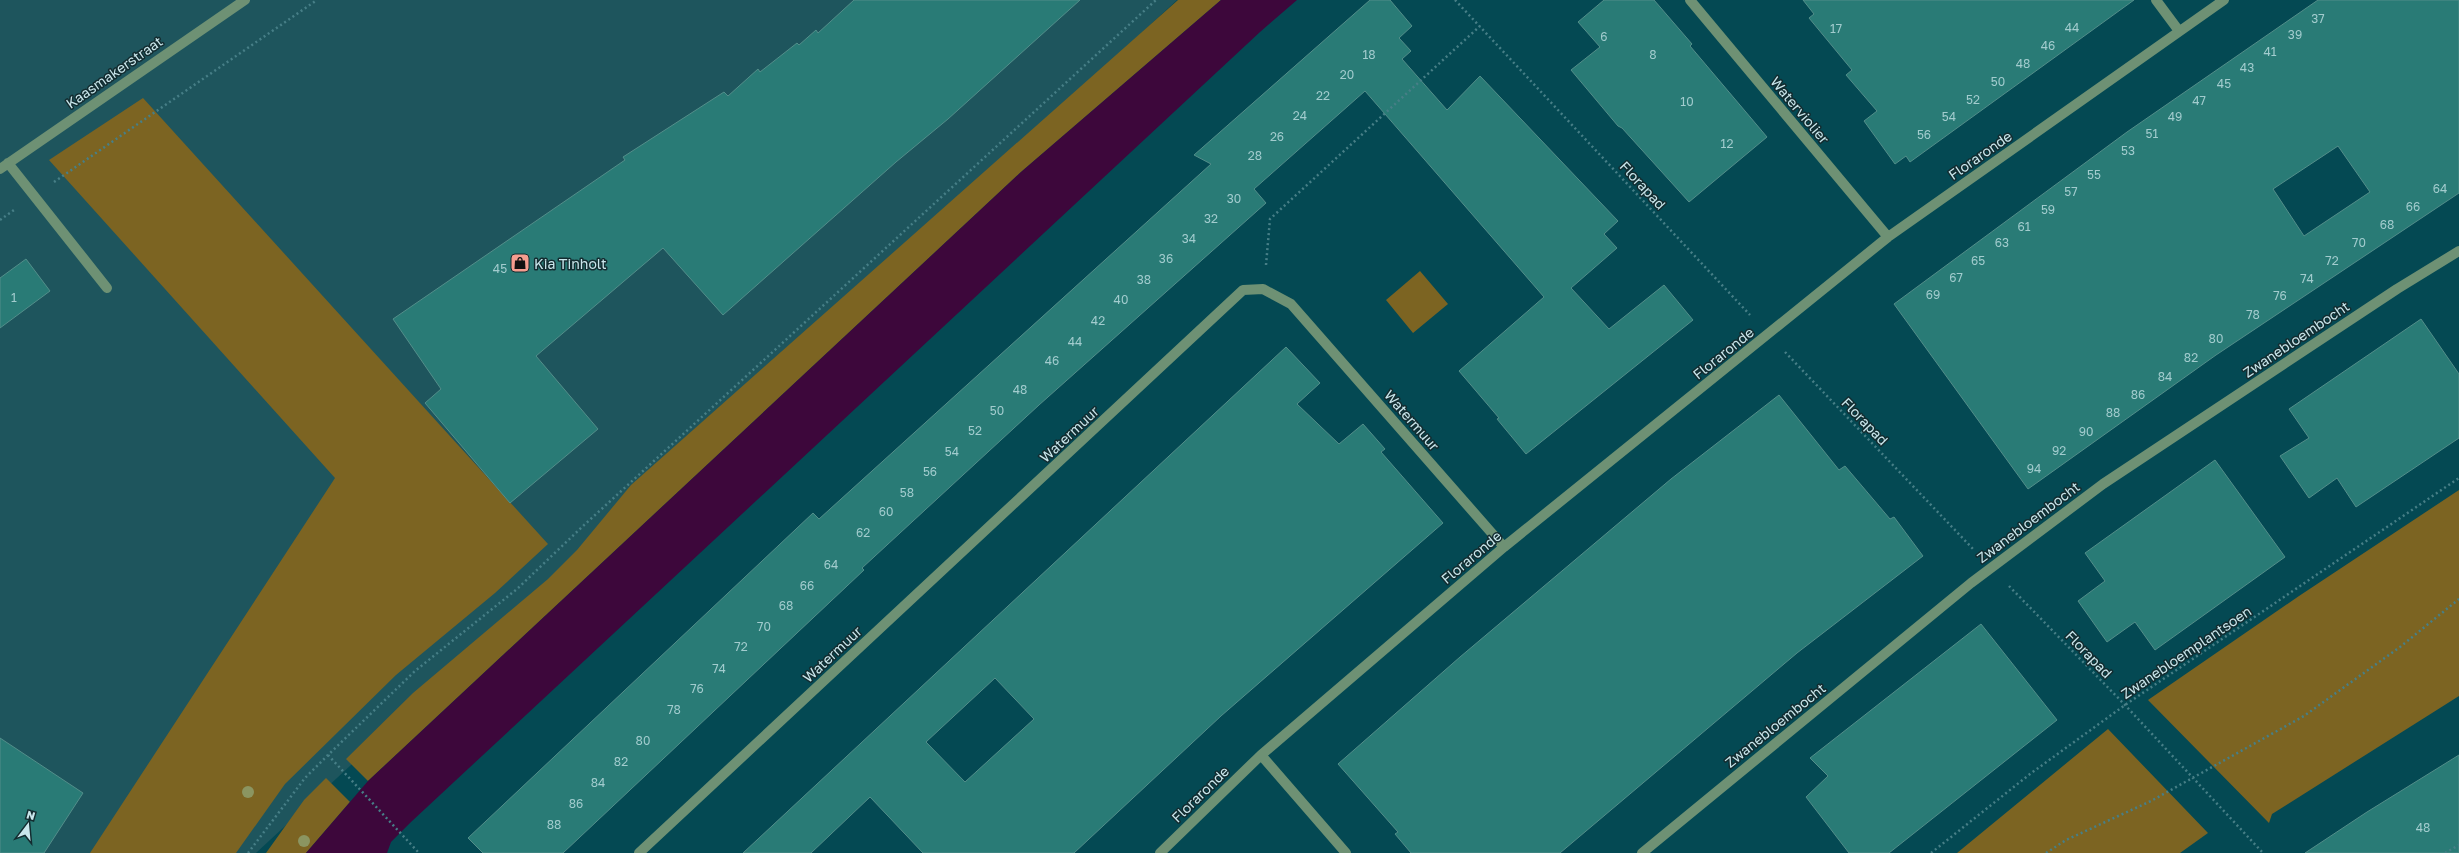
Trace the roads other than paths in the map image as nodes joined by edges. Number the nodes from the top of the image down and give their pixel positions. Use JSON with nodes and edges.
{"nodes":[{"id":1,"x":245,"y":0,"type":"edge"},
{"id":2,"x":1690,"y":0,"type":"edge"},
{"id":3,"x":2156,"y":0,"type":"edge"},
{"id":4,"x":2224,"y":0,"type":"edge"},
{"id":5,"x":2179,"y":31,"type":"junction"},
{"id":6,"x":4,"y":166,"type":"edge"},
{"id":7,"x":1888,"y":237,"type":"junction"},
{"id":8,"x":2459,"y":251,"type":"edge"},
{"id":9,"x":107,"y":288,"type":"dead end"},
{"id":10,"x":1504,"y":547,"type":"junction"},
{"id":11,"x":1261,"y":755,"type":"junction"},
{"id":12,"x":639,"y":853,"type":"edge"},
{"id":13,"x":1160,"y":853,"type":"edge"},
{"id":14,"x":1346,"y":853,"type":"edge"},
{"id":15,"x":1642,"y":853,"type":"edge"}],
"edges":[{"from":1,"to":6,"type":"street","name":"Kaasmakerstraat"},
{"from":2,"to":7,"type":"street","name":"Waterviolier"},
{"from":3,"to":5,"type":"street"},
{"from":4,"to":5,"type":"street","name":"Floraronde"},
{"from":5,"to":7,"type":"street","name":"Floraronde"},
{"from":6,"to":9,"type":"street"},
{"from":7,"to":10,"type":"street","name":"Floraronde"},
{"from":8,"to":15,"type":"street","name":"Zwanebloembocht"},
{"from":10,"to":11,"type":"street","name":"Floraronde"},
{"from":10,"to":12,"type":"street","name":"Watermuur"},
{"from":11,"to":13,"type":"street","name":"Floraronde"},
{"from":11,"to":14,"type":"street"}]}
